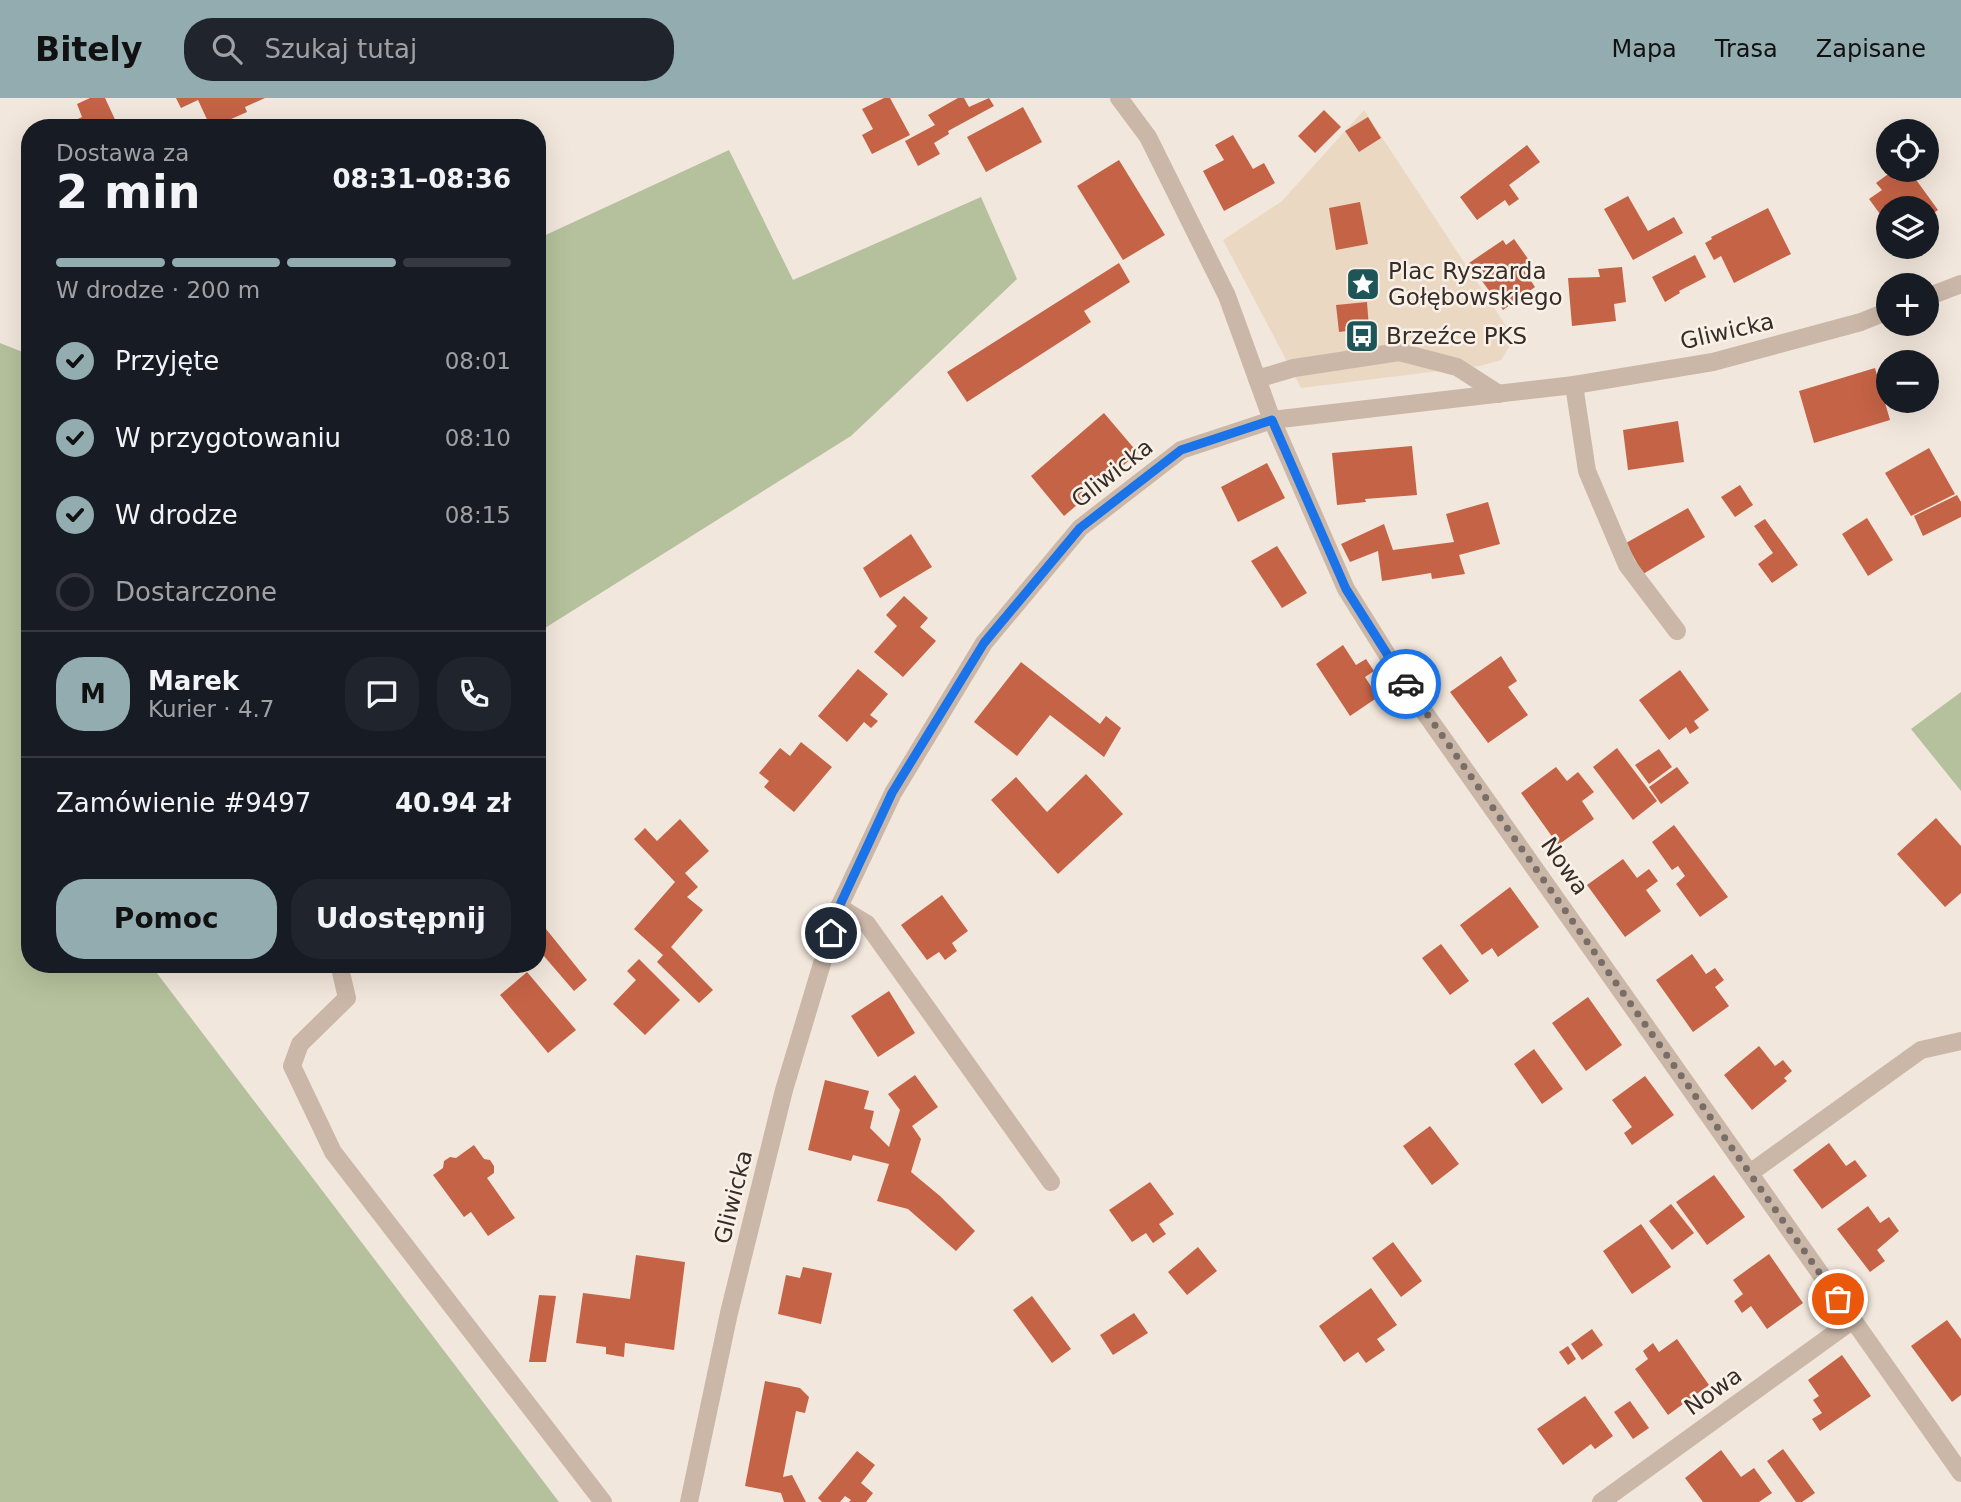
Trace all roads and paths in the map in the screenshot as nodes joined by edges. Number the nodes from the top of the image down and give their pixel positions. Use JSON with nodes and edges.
{"nodes":[{"id":1,"x":1119,"y":98,"type":"edge"},
{"id":2,"x":1961,"y":284,"type":"edge"},
{"id":3,"x":1939,"y":292,"type":"edge"},
{"id":4,"x":1876,"y":316,"type":"edge"},
{"id":5,"x":1257,"y":379,"type":"junction"},
{"id":6,"x":1574,"y":385,"type":"junction"},
{"id":7,"x":1499,"y":394,"type":"junction"},
{"id":8,"x":1272,"y":420,"type":"junction"},
{"id":9,"x":1677,"y":631,"type":"dead end"},
{"id":10,"x":839,"y":907,"type":"junction"},
{"id":11,"x":341,"y":973,"type":"edge"},
{"id":12,"x":1961,"y":1041,"type":"edge"},
{"id":13,"x":1750,"y":1173,"type":"junction"},
{"id":14,"x":1051,"y":1182,"type":"dead end"},
{"id":15,"x":1853,"y":1320,"type":"junction"},
{"id":16,"x":1961,"y":1473,"type":"edge"},
{"id":17,"x":603,"y":1502,"type":"edge"},
{"id":18,"x":689,"y":1502,"type":"edge"},
{"id":19,"x":1601,"y":1502,"type":"edge"}],
"edges":[{"from":1,"to":5,"type":"street","name":"Nowa"},
{"from":2,"to":3,"type":"street"},
{"from":4,"to":6,"type":"street","name":"Gliwicka"},
{"from":5,"to":7,"type":"street"},
{"from":5,"to":8,"type":"street","name":"Nowa"},
{"from":6,"to":7,"type":"street","name":"Gliwicka"},
{"from":6,"to":9,"type":"street"},
{"from":7,"to":8,"type":"street","name":"Gliwicka"},
{"from":8,"to":10,"type":"street","name":"Gliwicka"},
{"from":8,"to":13,"type":"street","name":"Nowa"},
{"from":10,"to":14,"type":"street"},
{"from":10,"to":18,"type":"street","name":"Gliwicka"},
{"from":11,"to":17,"type":"street"},
{"from":12,"to":13,"type":"street"},
{"from":13,"to":15,"type":"street","name":"Nowa"},
{"from":15,"to":16,"type":"street","name":"Nowa"},
{"from":15,"to":19,"type":"street","name":"Nowa"}]}
